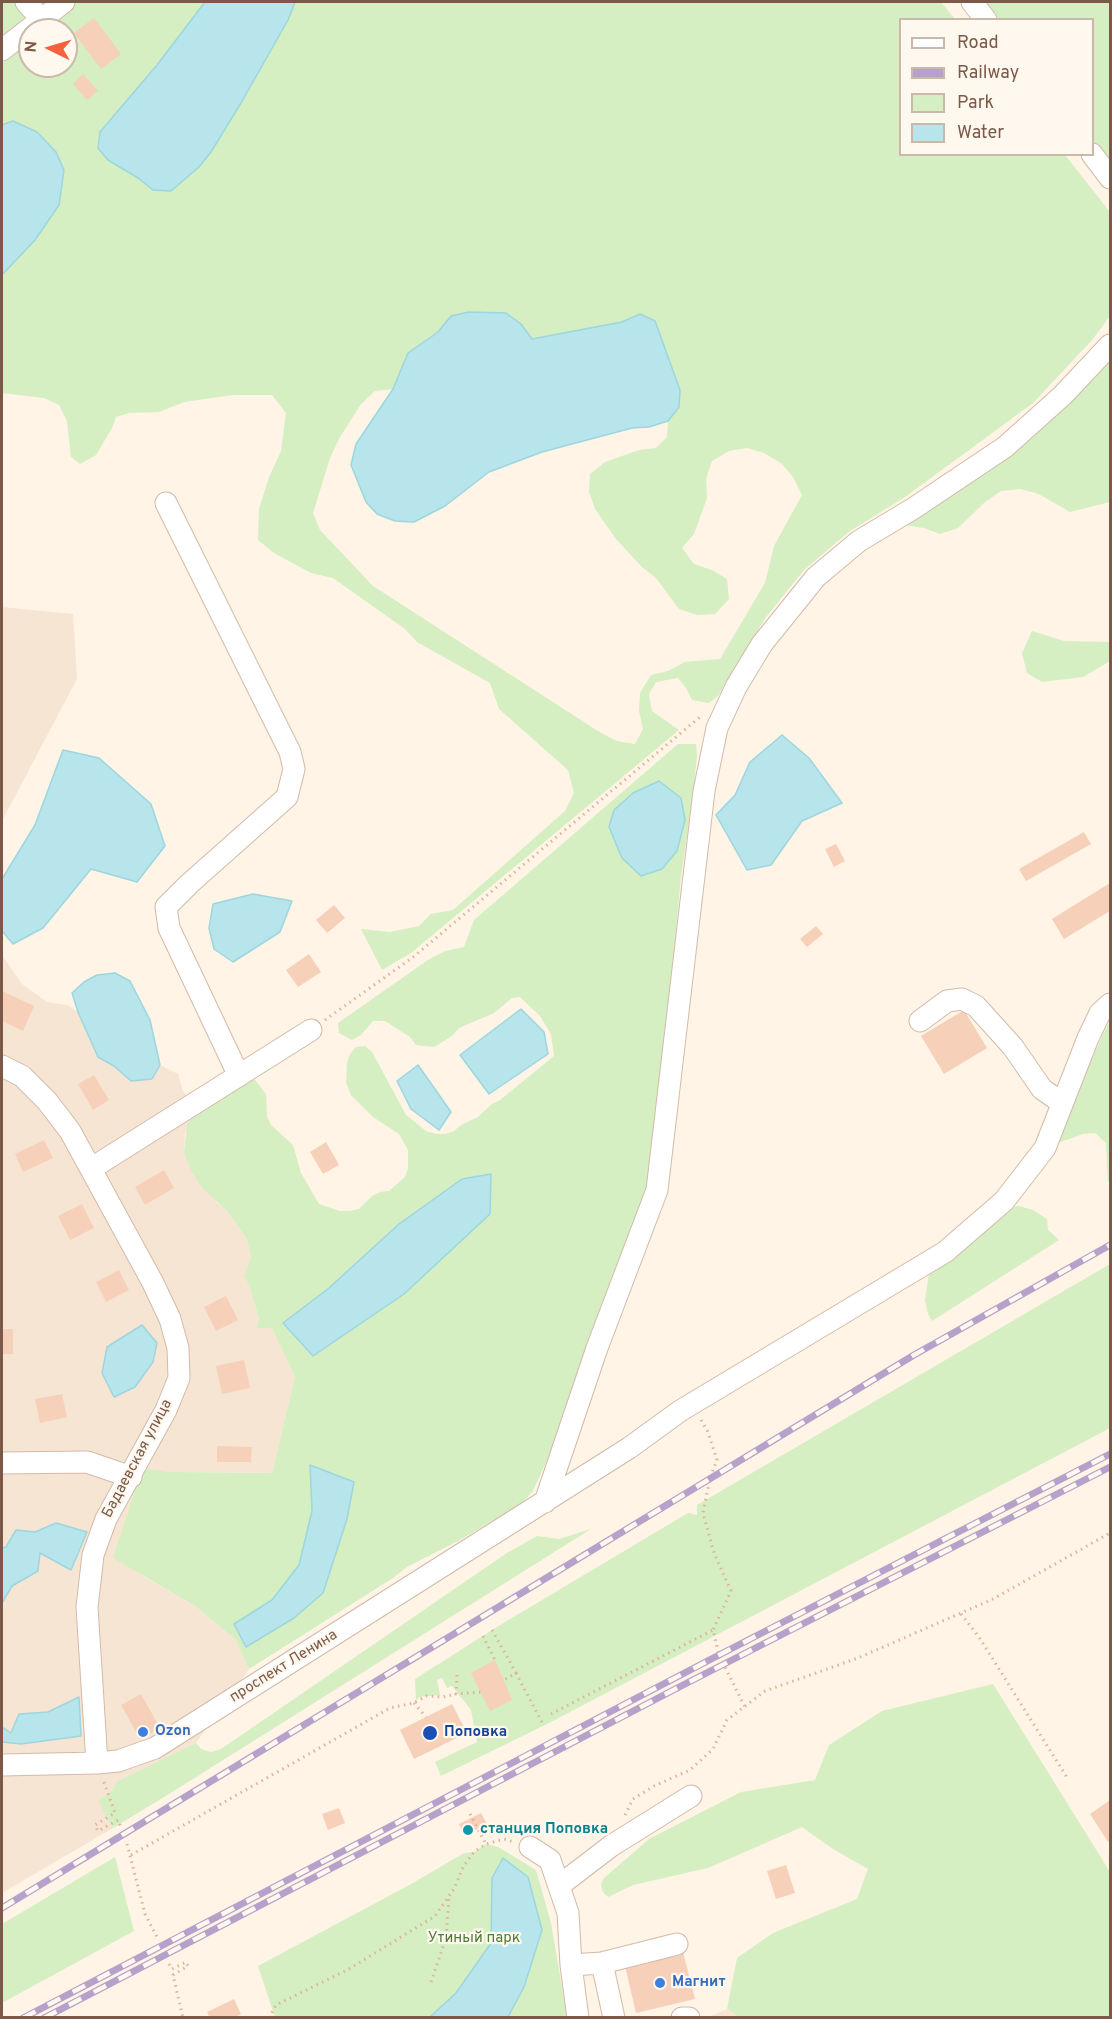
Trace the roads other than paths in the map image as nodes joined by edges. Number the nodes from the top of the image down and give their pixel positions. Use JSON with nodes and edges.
{"nodes":[{"id":1,"x":27,"y":2,"type":"edge"},
{"id":2,"x":63,"y":2,"type":"edge"},
{"id":3,"x":972,"y":2,"type":"edge"},
{"id":4,"x":41,"y":18,"type":"joint"},
{"id":5,"x":984,"y":18,"type":"edge"},
{"id":6,"x":18,"y":37,"type":"edge"},
{"id":7,"x":2,"y":50,"type":"edge"},
{"id":8,"x":1094,"y":156,"type":"edge"},
{"id":9,"x":1110,"y":178,"type":"edge"},
{"id":10,"x":1110,"y":345,"type":"edge"},
{"id":11,"x":166,"y":503,"type":"dead end"},
{"id":12,"x":1110,"y":1004,"type":"edge"},
{"id":13,"x":920,"y":1021,"type":"dead end"},
{"id":14,"x":311,"y":1030,"type":"road end"},
{"id":15,"x":2,"y":1066,"type":"edge"},
{"id":16,"x":239,"y":1076,"type":"junction"},
{"id":17,"x":1062,"y":1103,"type":"junction"},
{"id":18,"x":92,"y":1168,"type":"junction"},
{"id":19,"x":2,"y":1463,"type":"edge"},
{"id":20,"x":131,"y":1477,"type":"junction"},
{"id":21,"x":545,"y":1502,"type":"junction"},
{"id":22,"x":97,"y":1763,"type":"junction"},
{"id":23,"x":2,"y":1765,"type":"edge"},
{"id":24,"x":691,"y":1796,"type":"dead end"},
{"id":25,"x":530,"y":1847,"type":"road end"},
{"id":26,"x":560,"y":1885,"type":"junction"},
{"id":27,"x":677,"y":1944,"type":"dead end"},
{"id":28,"x":602,"y":1963,"type":"junction"},
{"id":29,"x":571,"y":1965,"type":"junction"},
{"id":30,"x":578,"y":2018,"type":"edge"},
{"id":31,"x":614,"y":2018,"type":"edge"},
{"id":32,"x":682,"y":2018,"type":"edge"},
{"id":33,"x":688,"y":2018,"type":"edge"}],
"edges":[{"from":1,"to":4,"type":"street"},
{"from":2,"to":4,"type":"street"},
{"from":3,"to":5,"type":"street"},
{"from":6,"to":7,"type":"street"},
{"from":8,"to":9,"type":"street"},
{"from":10,"to":21,"type":"street"},
{"from":11,"to":16,"type":"street"},
{"from":12,"to":17,"type":"street","name":"проспект Ленина"},
{"from":13,"to":17,"type":"street"},
{"from":14,"to":16,"type":"street"},
{"from":15,"to":18,"type":"street","name":"Бадаевская улица"},
{"from":16,"to":18,"type":"street"},
{"from":17,"to":21,"type":"street","name":"проспект Ленина"},
{"from":18,"to":20,"type":"street","name":"Бадаевская улица"},
{"from":19,"to":20,"type":"street"},
{"from":20,"to":22,"type":"street","name":"Бадаевская улица"},
{"from":21,"to":22,"type":"street","name":"проспект Ленина"},
{"from":22,"to":23,"type":"street","name":"проспект Ленина"},
{"from":24,"to":26,"type":"street"},
{"from":25,"to":26,"type":"street"},
{"from":26,"to":29,"type":"street"},
{"from":27,"to":28,"type":"street"},
{"from":28,"to":29,"type":"street"},
{"from":28,"to":31,"type":"street"},
{"from":29,"to":30,"type":"street"},
{"from":32,"to":33,"type":"street"}]}
